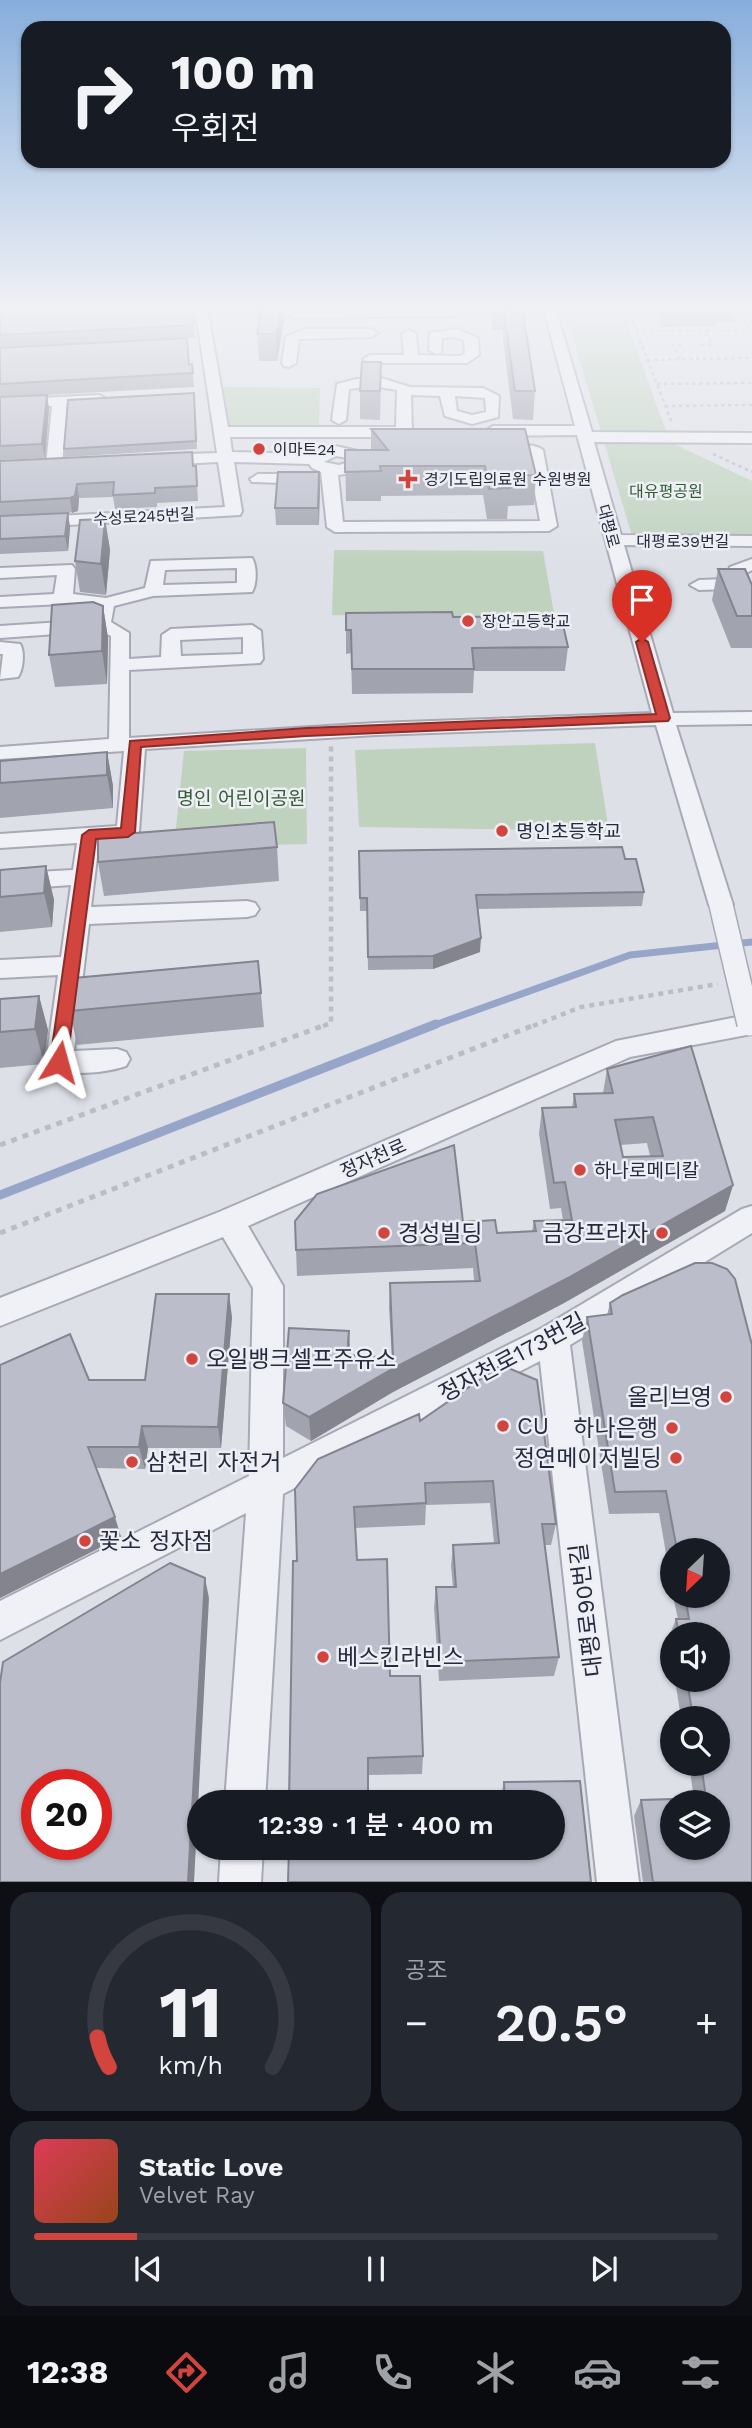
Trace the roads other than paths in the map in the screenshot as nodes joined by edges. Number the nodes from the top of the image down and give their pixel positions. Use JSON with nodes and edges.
{"nodes":[{"id":1,"x":208,"y":395,"type":"edge"},
{"id":2,"x":342,"y":395,"type":"edge"},
{"id":3,"x":405,"y":395,"type":"edge"},
{"id":4,"x":573,"y":395,"type":"edge"},
{"id":5,"x":112,"y":399,"type":"edge"},
{"id":6,"x":60,"y":401,"type":"junction"},
{"id":7,"x":0,"y":404,"type":"edge"},
{"id":8,"x":340,"y":420,"type":"dead end"},
{"id":9,"x":445,"y":431,"type":"edge"},
{"id":10,"x":221,"y":432,"type":"junction"},
{"id":11,"x":584,"y":434,"type":"junction"},
{"id":12,"x":752,"y":438,"type":"edge"},
{"id":13,"x":370,"y":451,"type":"edge"},
{"id":14,"x":480,"y":451,"type":"edge"},
{"id":15,"x":226,"y":457,"type":"junction"},
{"id":16,"x":142,"y":461,"type":"edge"},
{"id":17,"x":76,"y":464,"type":"edge"},
{"id":18,"x":325,"y":469,"type":"junction"},
{"id":19,"x":258,"y":479,"type":"dead end"},
{"id":20,"x":334,"y":515,"type":"junction"},
{"id":21,"x":396,"y":515,"type":"dead end"},
{"id":22,"x":0,"y":524,"type":"edge"},
{"id":23,"x":613,"y":540,"type":"junction"},
{"id":24,"x":747,"y":541,"type":"edge"},
{"id":25,"x":752,"y":562,"type":"edge"},
{"id":26,"x":0,"y":573,"type":"edge"},
{"id":27,"x":735,"y":584,"type":"junction"},
{"id":28,"x":699,"y":585,"type":"dead end"},
{"id":29,"x":153,"y":591,"type":"junction"},
{"id":30,"x":63,"y":599,"type":"junction"},
{"id":31,"x":752,"y":600,"type":"edge"},
{"id":32,"x":0,"y":602,"type":"edge"},
{"id":33,"x":106,"y":603,"type":"junction"},
{"id":34,"x":101,"y":625,"type":"junction"},
{"id":35,"x":0,"y":632,"type":"edge"},
{"id":36,"x":0,"y":649,"type":"edge"},
{"id":37,"x":171,"y":663,"type":"dead end"},
{"id":38,"x":120,"y":665,"type":"junction"},
{"id":39,"x":0,"y":673,"type":"edge"},
{"id":40,"x":664,"y":718,"type":"junction"},
{"id":41,"x":752,"y":718,"type":"edge"},
{"id":42,"x":127,"y":744,"type":"junction"},
{"id":43,"x":0,"y":753,"type":"edge"},
{"id":44,"x":89,"y":835,"type":"junction"},
{"id":45,"x":0,"y":841,"type":"edge"},
{"id":46,"x":82,"y":877,"type":"junction"},
{"id":47,"x":0,"y":882,"type":"edge"},
{"id":48,"x":247,"y":909,"type":"dead end"},
{"id":49,"x":78,"y":916,"type":"junction"},
{"id":50,"x":0,"y":969,"type":"edge"},
{"id":51,"x":79,"y":974,"type":"junction"},
{"id":52,"x":751,"y":1027,"type":"edge"},
{"id":53,"x":117,"y":1059,"type":"dead end"},
{"id":54,"x":752,"y":1218,"type":"edge"},
{"id":55,"x":229,"y":1221,"type":"junction"},
{"id":56,"x":0,"y":1312,"type":"edge"},
{"id":57,"x":553,"y":1338,"type":"junction"},
{"id":58,"x":266,"y":1483,"type":"junction"},
{"id":59,"x":0,"y":1621,"type":"edge"},
{"id":60,"x":246,"y":1790,"type":"edge"},
{"id":61,"x":241,"y":1860,"type":"edge"},
{"id":62,"x":240,"y":1882,"type":"edge"},
{"id":63,"x":618,"y":1882,"type":"edge"}],
"edges":[{"from":1,"to":10,"type":"street","name":"수성로245번길"},
{"from":2,"to":8,"type":"street"},
{"from":3,"to":10,"type":"street"},
{"from":4,"to":11,"type":"street","name":"대평로"},
{"from":5,"to":6,"type":"street"},
{"from":6,"to":7,"type":"street"},
{"from":6,"to":17,"type":"street"},
{"from":9,"to":11,"type":"street"},
{"from":10,"to":15,"type":"street","name":"수성로245번길"},
{"from":11,"to":12,"type":"street"},
{"from":11,"to":23,"type":"street","name":"대평로"},
{"from":13,"to":18,"type":"street"},
{"from":14,"to":20,"type":"street"},
{"from":15,"to":16,"type":"street"},
{"from":15,"to":18,"type":"street"},
{"from":15,"to":22,"type":"street","name":"수성로245번길"},
{"from":18,"to":19,"type":"street"},
{"from":18,"to":20,"type":"street"},
{"from":20,"to":21,"type":"street"},
{"from":23,"to":24,"type":"street","name":"대평로39번길"},
{"from":23,"to":40,"type":"street","name":"대평로"},
{"from":24,"to":25,"type":"street"},
{"from":25,"to":27,"type":"street"},
{"from":26,"to":30,"type":"street"},
{"from":27,"to":28,"type":"street"},
{"from":27,"to":31,"type":"street"},
{"from":29,"to":29,"type":"street"},
{"from":29,"to":33,"type":"street"},
{"from":30,"to":32,"type":"street"},
{"from":30,"to":33,"type":"street"},
{"from":33,"to":34,"type":"street"},
{"from":34,"to":35,"type":"street"},
{"from":34,"to":38,"type":"street"},
{"from":36,"to":39,"type":"street"},
{"from":37,"to":38,"type":"street"},
{"from":38,"to":42,"type":"street"},
{"from":40,"to":41,"type":"street"},
{"from":40,"to":42,"type":"street"},
{"from":40,"to":52,"type":"street","name":"대평로","bridge":true},
{"from":42,"to":43,"type":"street"},
{"from":42,"to":44,"type":"street"},
{"from":44,"to":45,"type":"street"},
{"from":44,"to":46,"type":"street"},
{"from":46,"to":47,"type":"street"},
{"from":46,"to":49,"type":"street"},
{"from":48,"to":49,"type":"street"},
{"from":49,"to":51,"type":"street"},
{"from":50,"to":51,"type":"street"},
{"from":51,"to":53,"type":"street"},
{"from":52,"to":55,"type":"street","name":"정자천로"},
{"from":54,"to":57,"type":"street","name":"정자천로173번길"},
{"from":55,"to":56,"type":"street","name":"정자천로"},
{"from":55,"to":58,"type":"street"},
{"from":57,"to":58,"type":"street","name":"정자천로173번길"},
{"from":57,"to":63,"type":"street","name":"대평로90번길"},
{"from":58,"to":59,"type":"street","name":"정자천로173번길"},
{"from":58,"to":60,"type":"street"},
{"from":61,"to":62,"type":"street"}]}
